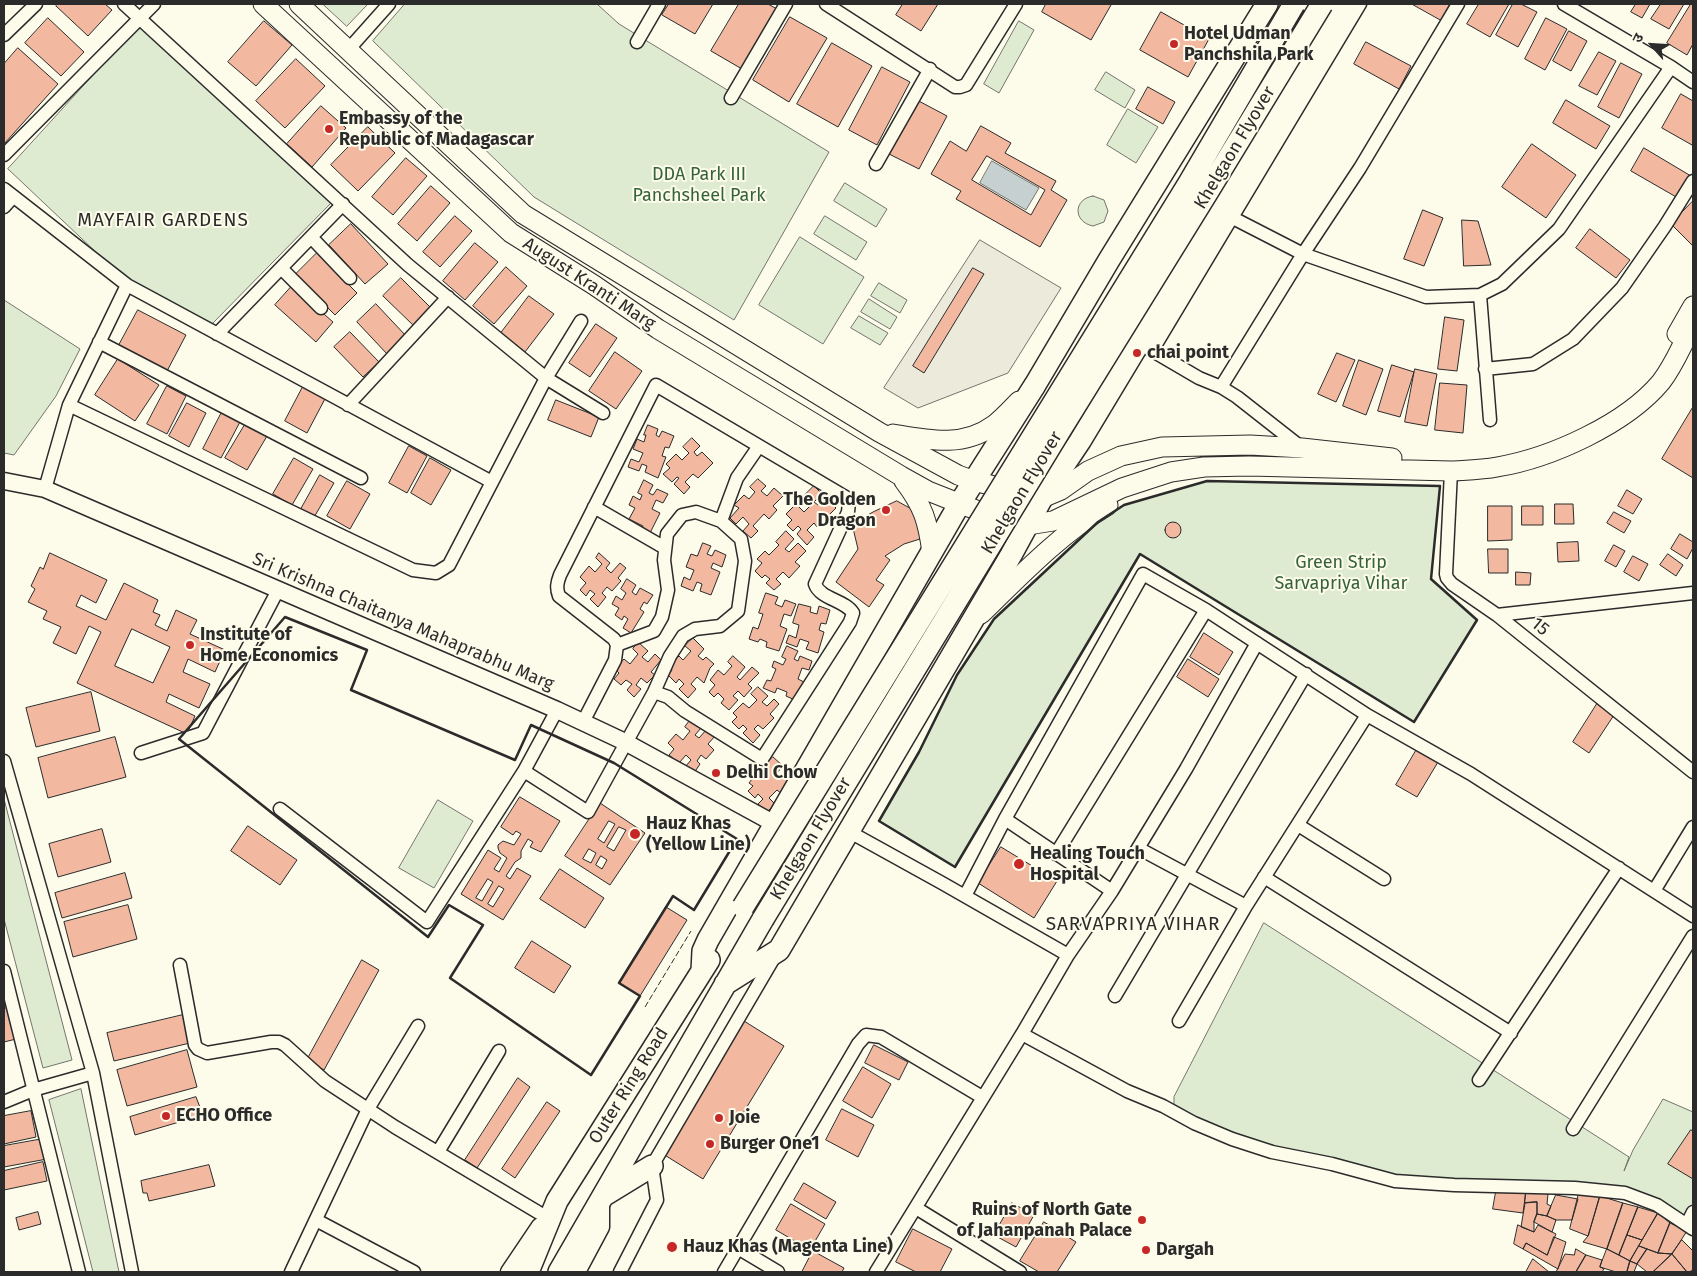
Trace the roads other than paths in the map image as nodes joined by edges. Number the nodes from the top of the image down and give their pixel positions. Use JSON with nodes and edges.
{"nodes":[{"id":1,"x":36,"y":4,"type":"edge"},
{"id":2,"x":124,"y":4,"type":"edge"},
{"id":3,"x":154,"y":4,"type":"edge"},
{"id":4,"x":263,"y":4,"type":"edge"},
{"id":5,"x":299,"y":4,"type":"edge"},
{"id":6,"x":389,"y":4,"type":"edge"},
{"id":7,"x":659,"y":4,"type":"edge"},
{"id":8,"x":786,"y":4,"type":"edge"},
{"id":9,"x":826,"y":4,"type":"edge"},
{"id":10,"x":1016,"y":4,"type":"edge"},
{"id":11,"x":1268,"y":4,"type":"edge"},
{"id":12,"x":1294,"y":4,"type":"edge"},
{"id":13,"x":1322,"y":4,"type":"edge"},
{"id":14,"x":1343,"y":4,"type":"edge"},
{"id":15,"x":1360,"y":4,"type":"edge"},
{"id":16,"x":1458,"y":4,"type":"edge"},
{"id":17,"x":1566,"y":4,"type":"edge"},
{"id":18,"x":141,"y":17,"type":"junction"},
{"id":19,"x":4,"y":35,"type":"edge"},
{"id":20,"x":637,"y":42,"type":"dead end"},
{"id":21,"x":348,"y":50,"type":"junction"},
{"id":22,"x":1671,"y":67,"type":"junction"},
{"id":23,"x":930,"y":69,"type":"junction"},
{"id":24,"x":1693,"y":82,"type":"edge"},
{"id":25,"x":731,"y":98,"type":"dead end"},
{"id":26,"x":4,"y":155,"type":"edge"},
{"id":27,"x":876,"y":164,"type":"dead end"},
{"id":28,"x":1693,"y":181,"type":"edge"},
{"id":29,"x":8,"y":193,"type":"edge"},
{"id":30,"x":343,"y":204,"type":"junction"},
{"id":31,"x":4,"y":207,"type":"edge"},
{"id":32,"x":1231,"y":218,"type":"junction"},
{"id":33,"x":311,"y":237,"type":"junction"},
{"id":34,"x":1303,"y":254,"type":"junction"},
{"id":35,"x":281,"y":268,"type":"junction"},
{"id":36,"x":350,"y":278,"type":"dead end"},
{"id":37,"x":127,"y":285,"type":"junction"},
{"id":38,"x":1480,"y":294,"type":"junction"},
{"id":39,"x":448,"y":297,"type":"junction"},
{"id":40,"x":1693,"y":306,"type":"edge"},
{"id":41,"x":321,"y":308,"type":"dead end"},
{"id":42,"x":1074,"y":319,"type":"junction"},
{"id":43,"x":581,"y":321,"type":"dead end"},
{"id":44,"x":1693,"y":325,"type":"edge"},
{"id":45,"x":217,"y":334,"type":"junction"},
{"id":46,"x":99,"y":342,"type":"junction"},
{"id":47,"x":1141,"y":350,"type":"junction"},
{"id":48,"x":1485,"y":369,"type":"junction"},
{"id":49,"x":546,"y":378,"type":"junction"},
{"id":50,"x":1035,"y":385,"type":"junction"},
{"id":51,"x":1221,"y":387,"type":"junction"},
{"id":52,"x":348,"y":405,"type":"junction"},
{"id":53,"x":69,"y":406,"type":"junction"},
{"id":54,"x":602,"y":413,"type":"dead end"},
{"id":55,"x":1490,"y":420,"type":"dead end"},
{"id":56,"x":880,"y":432,"type":"junction"},
{"id":57,"x":759,"y":446,"type":"junction"},
{"id":58,"x":1302,"y":448,"type":"junction"},
{"id":59,"x":1394,"y":463,"type":"junction"},
{"id":60,"x":1451,"y":465,"type":"junction"},
{"id":61,"x":901,"y":476,"type":"junction"},
{"id":62,"x":360,"y":478,"type":"dead end"},
{"id":63,"x":1151,"y":479,"type":"junction"},
{"id":64,"x":4,"y":482,"type":"edge"},
{"id":65,"x":492,"y":482,"type":"junction"},
{"id":66,"x":974,"y":482,"type":"junction"},
{"id":67,"x":45,"y":489,"type":"junction"},
{"id":68,"x":1042,"y":498,"type":"junction"},
{"id":69,"x":960,"y":504,"type":"junction"},
{"id":70,"x":594,"y":508,"type":"junction"},
{"id":71,"x":721,"y":521,"type":"junction"},
{"id":72,"x":1028,"y":525,"type":"junction"},
{"id":73,"x":666,"y":548,"type":"junction"},
{"id":74,"x":932,"y":553,"type":"junction"},
{"id":75,"x":278,"y":590,"type":"junction"},
{"id":76,"x":1693,"y":593,"type":"edge"},
{"id":77,"x":1206,"y":610,"type":"junction"},
{"id":78,"x":1497,"y":615,"type":"junction"},
{"id":79,"x":971,"y":623,"type":"junction"},
{"id":80,"x":880,"y":641,"type":"junction"},
{"id":81,"x":1257,"y":643,"type":"junction"},
{"id":82,"x":617,"y":645,"type":"junction"},
{"id":83,"x":1306,"y":674,"type":"junction"},
{"id":84,"x":940,"y":677,"type":"junction"},
{"id":85,"x":654,"y":692,"type":"junction"},
{"id":86,"x":557,"y":710,"type":"junction"},
{"id":87,"x":1367,"y":714,"type":"junction"},
{"id":88,"x":583,"y":722,"type":"junction"},
{"id":89,"x":626,"y":742,"type":"junction"},
{"id":90,"x":141,"y":753,"type":"dead end"},
{"id":91,"x":4,"y":762,"type":"edge"},
{"id":92,"x":524,"y":771,"type":"junction"},
{"id":93,"x":1693,"y":772,"type":"edge"},
{"id":94,"x":280,"y":809,"type":"dead end"},
{"id":95,"x":1005,"y":819,"type":"junction"},
{"id":96,"x":775,"y":824,"type":"junction"},
{"id":97,"x":1298,"y":825,"type":"junction"},
{"id":98,"x":1693,"y":827,"type":"edge"},
{"id":99,"x":848,"y":831,"type":"junction"},
{"id":100,"x":1138,"y":848,"type":"junction"},
{"id":101,"x":1056,"y":854,"type":"junction"},
{"id":102,"x":1619,"y":868,"type":"junction"},
{"id":103,"x":1187,"y":875,"type":"junction"},
{"id":104,"x":1264,"y":877,"type":"junction"},
{"id":105,"x":1384,"y":879,"type":"dead end"},
{"id":106,"x":1112,"y":891,"type":"junction"},
{"id":107,"x":1654,"y":891,"type":"junction"},
{"id":108,"x":965,"y":896,"type":"junction"},
{"id":109,"x":1246,"y":906,"type":"junction"},
{"id":110,"x":1693,"y":916,"type":"edge"},
{"id":111,"x":1693,"y":936,"type":"edge"},
{"id":112,"x":779,"y":950,"type":"junction"},
{"id":113,"x":1068,"y":955,"type":"junction"},
{"id":114,"x":180,"y":964,"type":"dead end"},
{"id":115,"x":4,"y":971,"type":"edge"},
{"id":116,"x":702,"y":971,"type":"junction"},
{"id":117,"x":725,"y":984,"type":"junction"},
{"id":118,"x":1116,"y":996,"type":"dead end"},
{"id":119,"x":1179,"y":1021,"type":"dead end"},
{"id":120,"x":418,"y":1026,"type":"dead end"},
{"id":121,"x":1511,"y":1033,"type":"junction"},
{"id":122,"x":1022,"y":1034,"type":"junction"},
{"id":123,"x":499,"y":1051,"type":"dead end"},
{"id":124,"x":93,"y":1073,"type":"junction"},
{"id":125,"x":1479,"y":1080,"type":"dead end"},
{"id":126,"x":33,"y":1090,"type":"junction"},
{"id":127,"x":982,"y":1097,"type":"junction"},
{"id":128,"x":4,"y":1102,"type":"edge"},
{"id":129,"x":368,"y":1109,"type":"junction"},
{"id":130,"x":1573,"y":1129,"type":"dead end"},
{"id":131,"x":438,"y":1152,"type":"junction"},
{"id":132,"x":652,"y":1166,"type":"junction"},
{"id":133,"x":601,"y":1198,"type":"junction"},
{"id":134,"x":916,"y":1208,"type":"junction"},
{"id":135,"x":552,"y":1209,"type":"junction"},
{"id":136,"x":1693,"y":1212,"type":"edge"},
{"id":137,"x":316,"y":1220,"type":"junction"},
{"id":138,"x":1690,"y":1227,"type":"edge"},
{"id":139,"x":738,"y":1248,"type":"junction"},
{"id":140,"x":79,"y":1272,"type":"edge"},
{"id":141,"x":132,"y":1272,"type":"edge"},
{"id":142,"x":291,"y":1272,"type":"edge"},
{"id":143,"x":414,"y":1272,"type":"edge"},
{"id":144,"x":509,"y":1272,"type":"edge"},
{"id":145,"x":528,"y":1272,"type":"edge"},
{"id":146,"x":559,"y":1272,"type":"edge"},
{"id":147,"x":577,"y":1272,"type":"edge"},
{"id":148,"x":620,"y":1272,"type":"edge"},
{"id":149,"x":724,"y":1272,"type":"edge"},
{"id":150,"x":778,"y":1272,"type":"edge"},
{"id":151,"x":876,"y":1272,"type":"edge"},
{"id":152,"x":1020,"y":1272,"type":"edge"}],
"edges":[{"from":1,"to":19,"type":"street"},
{"from":2,"to":18,"type":"street"},
{"from":3,"to":18,"type":"street"},
{"from":4,"to":61,"type":"main road","name":"August Kranti Marg"},
{"from":5,"to":21,"type":"main road","name":"August Kranti Marg"},
{"from":6,"to":21,"type":"street"},
{"from":7,"to":20,"type":"street"},
{"from":8,"to":25,"type":"street"},
{"from":9,"to":23,"type":"street"},
{"from":10,"to":23,"type":"street"},
{"from":11,"to":42,"type":"main road"},
{"from":12,"to":116,"type":"main road","name":"Khelgaon Flyover","bridge":true},
{"from":13,"to":117,"type":"main road","name":"Khelgaon Flyover","bridge":true},
{"from":14,"to":47,"type":"main road"},
{"from":15,"to":32,"type":"street"},
{"from":16,"to":34,"type":"street"},
{"from":17,"to":22,"type":"street"},
{"from":18,"to":26,"type":"street"},
{"from":18,"to":30,"type":"street"},
{"from":21,"to":56,"type":"main road","name":"August Kranti Marg"},
{"from":22,"to":24,"type":"street"},
{"from":22,"to":38,"type":"street"},
{"from":23,"to":27,"type":"street"},
{"from":28,"to":48,"type":"street"},
{"from":29,"to":31,"type":"street"},
{"from":29,"to":37,"type":"street"},
{"from":30,"to":33,"type":"street"},
{"from":30,"to":39,"type":"street"},
{"from":32,"to":34,"type":"street"},
{"from":32,"to":47,"type":"street"},
{"from":33,"to":35,"type":"street"},
{"from":33,"to":36,"type":"street"},
{"from":34,"to":38,"type":"street"},
{"from":34,"to":51,"type":"street"},
{"from":35,"to":41,"type":"street"},
{"from":35,"to":45,"type":"street"},
{"from":37,"to":45,"type":"street"},
{"from":37,"to":46,"type":"street"},
{"from":38,"to":48,"type":"street"},
{"from":39,"to":49,"type":"street"},
{"from":39,"to":52,"type":"street"},
{"from":40,"to":60,"type":"main road"},
{"from":42,"to":47,"type":"main road"},
{"from":42,"to":50,"type":"main road"},
{"from":43,"to":49,"type":"street"},
{"from":44,"to":60,"type":"main road"},
{"from":45,"to":52,"type":"street"},
{"from":46,"to":53,"type":"street"},
{"from":46,"to":62,"type":"street"},
{"from":47,"to":51,"type":"street"},
{"from":47,"to":68,"type":"main road"},
{"from":48,"to":55,"type":"street"},
{"from":49,"to":54,"type":"street"},
{"from":49,"to":65,"type":"street"},
{"from":50,"to":56,"type":"main road"},
{"from":50,"to":66,"type":"main road"},
{"from":51,"to":58,"type":"street"},
{"from":52,"to":65,"type":"street"},
{"from":53,"to":65,"type":"street"},
{"from":53,"to":67,"type":"street"},
{"from":56,"to":66,"type":"main road","name":"August Kranti Marg"},
{"from":57,"to":70,"type":"street"},
{"from":57,"to":71,"type":"street"},
{"from":57,"to":85,"type":"street"},
{"from":58,"to":59,"type":"main road"},
{"from":58,"to":68,"type":"main road"},
{"from":59,"to":60,"type":"main road"},
{"from":59,"to":63,"type":"main road"},
{"from":60,"to":78,"type":"street","name":"15"},
{"from":61,"to":69,"type":"main road","name":"August Kranti Marg"},
{"from":61,"to":74,"type":"main road"},
{"from":63,"to":72,"type":"main road"},
{"from":63,"to":79,"type":"main road"},
{"from":64,"to":67,"type":"street","name":"Sri Krishna Chaitanya Mahaprabhu Marg"},
{"from":66,"to":68,"type":"main road","name":"August Kranti Marg"},
{"from":66,"to":69,"type":"main road"},
{"from":67,"to":75,"type":"street","name":"Sri Krishna Chaitanya Mahaprabhu Marg"},
{"from":68,"to":72,"type":"main road"},
{"from":69,"to":72,"type":"main road","name":"August Kranti Marg"},
{"from":69,"to":74,"type":"main road"},
{"from":70,"to":73,"type":"street"},
{"from":70,"to":82,"type":"street"},
{"from":71,"to":73,"type":"street"},
{"from":71,"to":85,"type":"street"},
{"from":72,"to":79,"type":"main road"},
{"from":73,"to":82,"type":"street"},
{"from":74,"to":80,"type":"main road"},
{"from":75,"to":86,"type":"street","name":"Sri Krishna Chaitanya Mahaprabhu Marg"},
{"from":75,"to":90,"type":"street"},
{"from":76,"to":78,"type":"street"},
{"from":77,"to":81,"type":"street"},
{"from":77,"to":95,"type":"street"},
{"from":77,"to":101,"type":"street"},
{"from":78,"to":93,"type":"street","name":"15"},
{"from":79,"to":84,"type":"main road"},
{"from":80,"to":84,"type":"main road"},
{"from":80,"to":96,"type":"main road"},
{"from":81,"to":83,"type":"street"},
{"from":81,"to":100,"type":"street"},
{"from":82,"to":88,"type":"street"},
{"from":83,"to":87,"type":"street"},
{"from":83,"to":103,"type":"street"},
{"from":84,"to":99,"type":"main road"},
{"from":85,"to":89,"type":"street"},
{"from":86,"to":88,"type":"street","name":"Sri Krishna Chaitanya Mahaprabhu Marg"},
{"from":86,"to":92,"type":"street"},
{"from":87,"to":97,"type":"street"},
{"from":87,"to":102,"type":"street"},
{"from":88,"to":89,"type":"street","name":"Sri Krishna Chaitanya Mahaprabhu Marg"},
{"from":89,"to":92,"type":"street"},
{"from":89,"to":96,"type":"street","name":"Sri Krishna Chaitanya Mahaprabhu Marg"},
{"from":91,"to":124,"type":"street"},
{"from":92,"to":94,"type":"street"},
{"from":95,"to":101,"type":"street"},
{"from":95,"to":108,"type":"street"},
{"from":96,"to":116,"type":"main road"},
{"from":97,"to":104,"type":"street"},
{"from":97,"to":105,"type":"street"},
{"from":98,"to":107,"type":"street"},
{"from":99,"to":108,"type":"street"},
{"from":99,"to":112,"type":"main road"},
{"from":100,"to":103,"type":"street"},
{"from":100,"to":106,"type":"street"},
{"from":101,"to":106,"type":"street"},
{"from":102,"to":107,"type":"street"},
{"from":102,"to":121,"type":"street"},
{"from":103,"to":109,"type":"street"},
{"from":103,"to":118,"type":"street"},
{"from":104,"to":109,"type":"street"},
{"from":104,"to":121,"type":"street"},
{"from":106,"to":113,"type":"street"},
{"from":107,"to":110,"type":"street"},
{"from":108,"to":113,"type":"street"},
{"from":109,"to":119,"type":"street"},
{"from":111,"to":130,"type":"street"},
{"from":112,"to":117,"type":"main road"},
{"from":112,"to":132,"type":"street"},
{"from":113,"to":122,"type":"street"},
{"from":114,"to":129,"type":"street"},
{"from":115,"to":126,"type":"street"},
{"from":116,"to":135,"type":"main road","name":"Outer Ring Road"},
{"from":117,"to":133,"type":"main road","name":"Outer Ring Road"},
{"from":120,"to":129,"type":"street"},
{"from":121,"to":125,"type":"street"},
{"from":122,"to":127,"type":"street"},
{"from":122,"to":138,"type":"street"},
{"from":123,"to":131,"type":"street"},
{"from":124,"to":126,"type":"street"},
{"from":124,"to":141,"type":"street"},
{"from":126,"to":128,"type":"street"},
{"from":126,"to":140,"type":"street"},
{"from":127,"to":134,"type":"street"},
{"from":127,"to":139,"type":"street"},
{"from":129,"to":131,"type":"street"},
{"from":129,"to":137,"type":"street"},
{"from":131,"to":135,"type":"street"},
{"from":132,"to":133,"type":"main road"},
{"from":132,"to":148,"type":"street"},
{"from":133,"to":146,"type":"main road","name":"Outer Ring Road"},
{"from":133,"to":147,"type":"street"},
{"from":134,"to":151,"type":"street"},
{"from":134,"to":152,"type":"street"},
{"from":135,"to":144,"type":"street"},
{"from":135,"to":145,"type":"main road","name":"Outer Ring Road"},
{"from":136,"to":138,"type":"street"},
{"from":137,"to":142,"type":"street"},
{"from":137,"to":143,"type":"street"},
{"from":139,"to":149,"type":"street"},
{"from":139,"to":150,"type":"street"}]}
